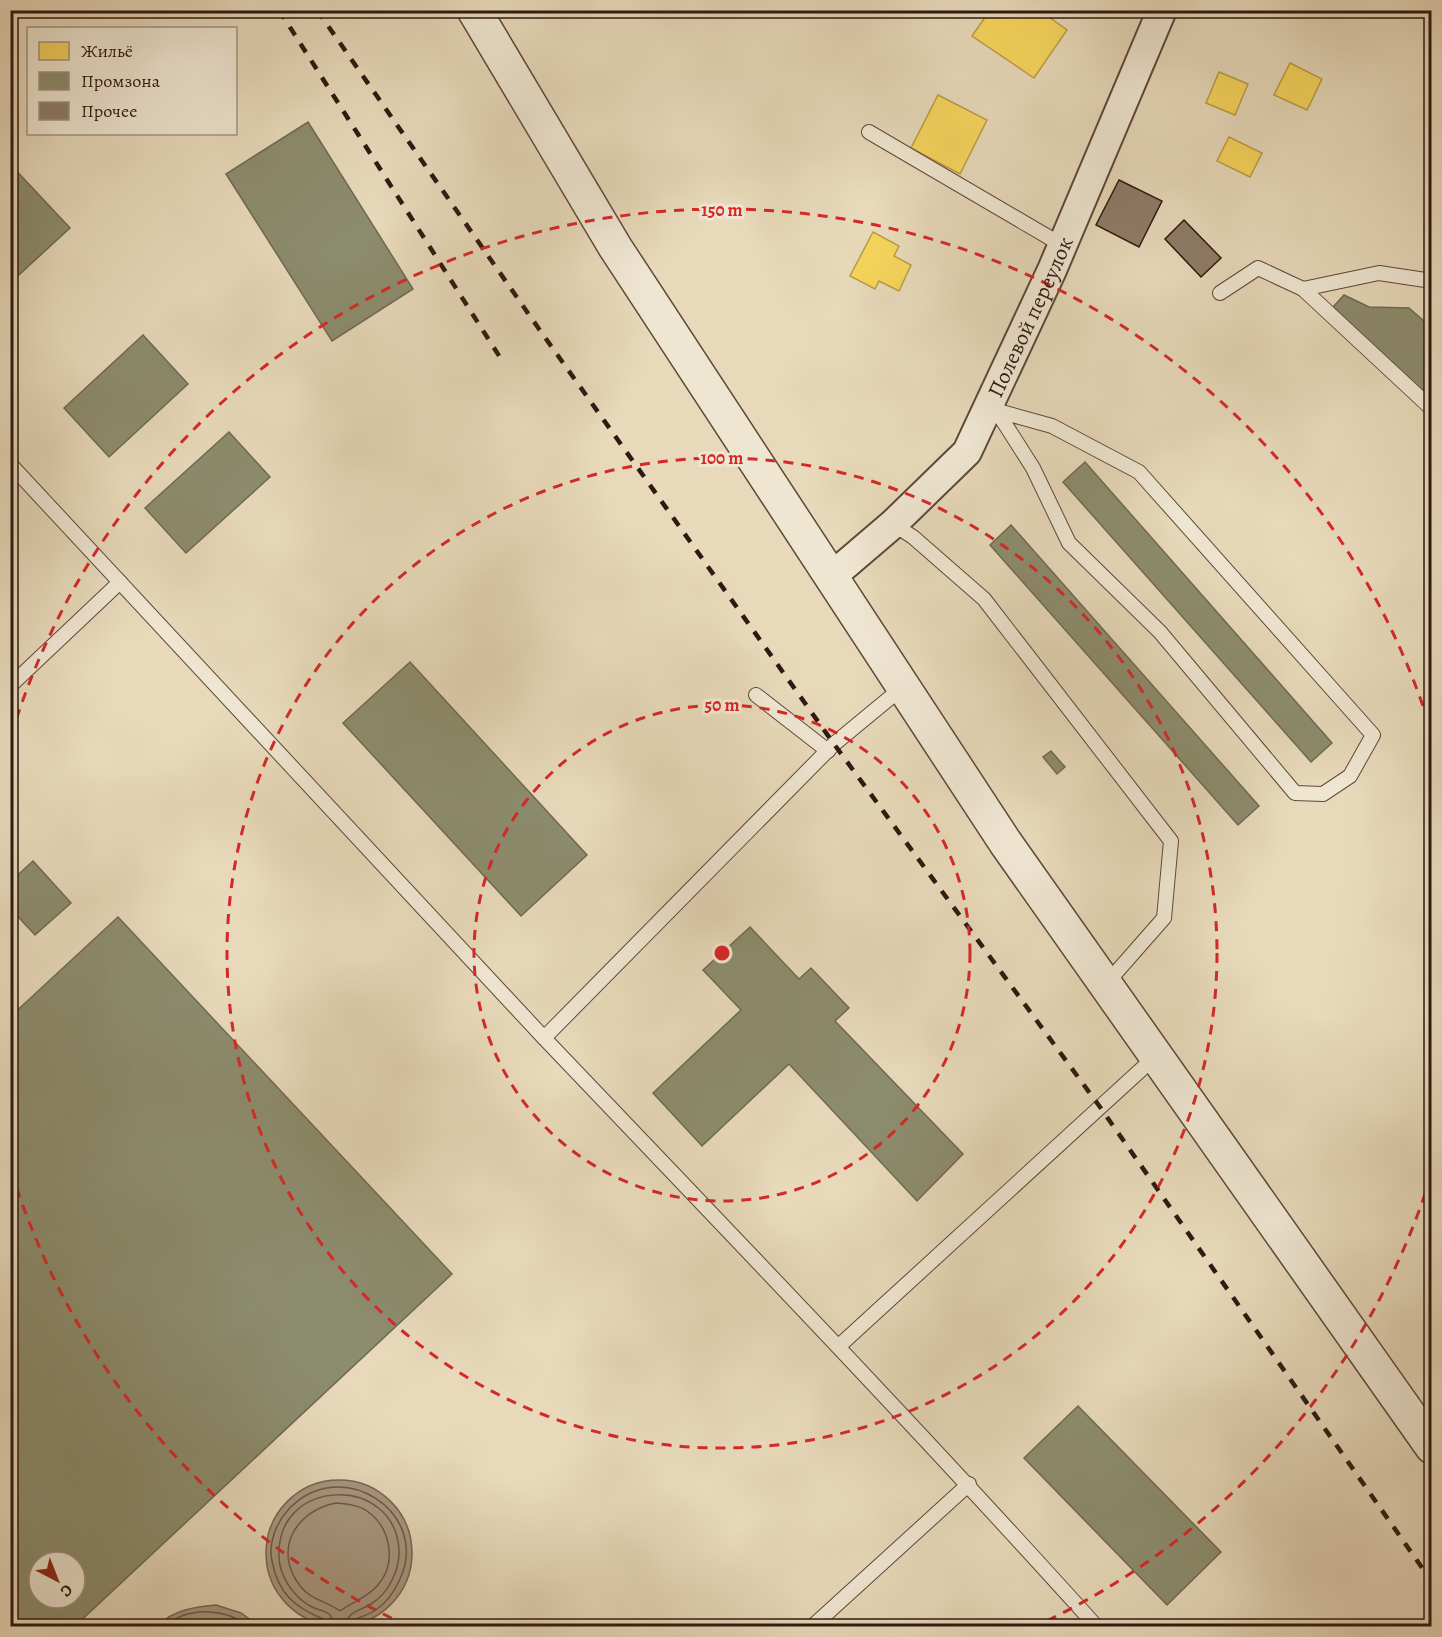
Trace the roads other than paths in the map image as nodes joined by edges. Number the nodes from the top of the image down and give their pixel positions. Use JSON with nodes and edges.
{"nodes":[{"id":1,"x":474,"y":10,"type":"edge"},
{"id":2,"x":1162,"y":10,"type":"edge"},
{"id":3,"x":869,"y":132,"type":"dead end"},
{"id":4,"x":1062,"y":245,"type":"junction"},
{"id":5,"x":1431,"y":280,"type":"edge"},
{"id":6,"x":1303,"y":289,"type":"junction"},
{"id":7,"x":1220,"y":293,"type":"dead end"},
{"id":8,"x":992,"y":409,"type":"junction"},
{"id":9,"x":1431,"y":409,"type":"edge"},
{"id":10,"x":10,"y":465,"type":"edge"},
{"id":11,"x":893,"y":524,"type":"junction"},
{"id":12,"x":831,"y":577,"type":"junction"},
{"id":13,"x":120,"y":582,"type":"junction"},
{"id":14,"x":10,"y":686,"type":"edge"},
{"id":15,"x":903,"y":687,"type":"junction"},
{"id":16,"x":756,"y":695,"type":"dead end"},
{"id":17,"x":828,"y":751,"type":"junction"},
{"id":18,"x":1106,"y":985,"type":"junction"},
{"id":19,"x":544,"y":1038,"type":"junction"},
{"id":20,"x":1156,"y":1056,"type":"junction"},
{"id":21,"x":839,"y":1346,"type":"junction"},
{"id":22,"x":1431,"y":1448,"type":"edge"},
{"id":23,"x":969,"y":1484,"type":"junction"},
{"id":24,"x":813,"y":1626,"type":"edge"},
{"id":25,"x":1096,"y":1626,"type":"edge"}],
"edges":[{"from":1,"to":12,"type":"street"},
{"from":2,"to":4,"type":"street","name":"Полевой переулок"},
{"from":3,"to":4,"type":"lane"},
{"from":4,"to":8,"type":"street","name":"Полевой переулок"},
{"from":5,"to":6,"type":"lane"},
{"from":6,"to":7,"type":"lane"},
{"from":6,"to":9,"type":"lane"},
{"from":8,"to":8,"type":"lane"},
{"from":8,"to":11,"type":"street","name":"Полевой переулок"},
{"from":10,"to":13,"type":"lane"},
{"from":11,"to":12,"type":"street","name":"Полевой переулок"},
{"from":11,"to":18,"type":"lane"},
{"from":12,"to":15,"type":"street"},
{"from":13,"to":14,"type":"lane"},
{"from":13,"to":19,"type":"lane"},
{"from":15,"to":17,"type":"lane"},
{"from":15,"to":18,"type":"street"},
{"from":16,"to":17,"type":"lane"},
{"from":17,"to":19,"type":"lane"},
{"from":18,"to":20,"type":"street"},
{"from":19,"to":21,"type":"lane"},
{"from":20,"to":21,"type":"lane"},
{"from":20,"to":22,"type":"street"},
{"from":21,"to":23,"type":"lane"},
{"from":23,"to":24,"type":"lane"},
{"from":23,"to":25,"type":"lane"}]}
